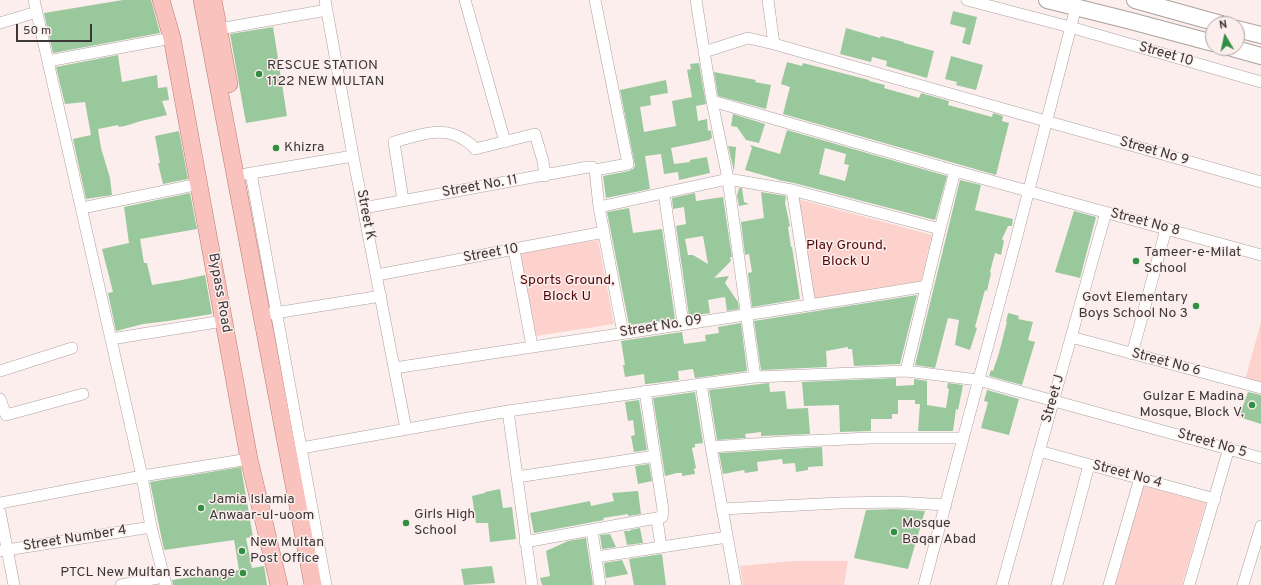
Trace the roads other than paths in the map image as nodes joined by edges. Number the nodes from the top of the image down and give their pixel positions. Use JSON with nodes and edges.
{"nodes":[{"id":1,"x":34,"y":0,"type":"edge"},
{"id":2,"x":161,"y":0,"type":"edge"},
{"id":3,"x":202,"y":0,"type":"edge"},
{"id":4,"x":214,"y":0,"type":"edge"},
{"id":5,"x":465,"y":0,"type":"edge"},
{"id":6,"x":596,"y":0,"type":"edge"},
{"id":7,"x":696,"y":0,"type":"edge"},
{"id":8,"x":768,"y":0,"type":"edge"},
{"id":9,"x":967,"y":0,"type":"edge"},
{"id":10,"x":1047,"y":0,"type":"edge"},
{"id":11,"x":1143,"y":1,"type":"edge"},
{"id":12,"x":326,"y":5,"type":"edge"},
{"id":13,"x":1076,"y":7,"type":"junction"},
{"id":14,"x":37,"y":12,"type":"junction"},
{"id":15,"x":1205,"y":19,"type":"edge"},
{"id":16,"x":1131,"y":21,"type":"junction"},
{"id":17,"x":0,"y":23,"type":"edge"},
{"id":18,"x":1070,"y":27,"type":"junction"},
{"id":19,"x":219,"y":29,"type":"junction"},
{"id":20,"x":1245,"y":31,"type":"edge"},
{"id":21,"x":1261,"y":36,"type":"edge"},
{"id":22,"x":172,"y":38,"type":"junction"},
{"id":23,"x":1205,"y":41,"type":"edge"},
{"id":24,"x":774,"y":44,"type":"junction"},
{"id":25,"x":704,"y":52,"type":"junction"},
{"id":26,"x":1245,"y":52,"type":"edge"},
{"id":27,"x":1261,"y":56,"type":"edge"},
{"id":28,"x":48,"y":61,"type":"junction"},
{"id":29,"x":1261,"y":82,"type":"edge"},
{"id":30,"x":712,"y":101,"type":"junction"},
{"id":31,"x":1047,"y":122,"type":"junction"},
{"id":32,"x":505,"y":142,"type":"junction"},
{"id":33,"x":354,"y":156,"type":"junction"},
{"id":34,"x":595,"y":170,"type":"junction"},
{"id":35,"x":955,"y":171,"type":"junction"},
{"id":36,"x":248,"y":173,"type":"junction"},
{"id":37,"x":546,"y":176,"type":"junction"},
{"id":38,"x":728,"y":179,"type":"junction"},
{"id":39,"x":1261,"y":182,"type":"edge"},
{"id":40,"x":199,"y":184,"type":"junction"},
{"id":41,"x":792,"y":190,"type":"junction"},
{"id":42,"x":1028,"y":191,"type":"junction"},
{"id":43,"x":664,"y":193,"type":"junction"},
{"id":44,"x":403,"y":200,"type":"junction"},
{"id":45,"x":599,"y":207,"type":"junction"},
{"id":46,"x":82,"y":208,"type":"junction"},
{"id":47,"x":363,"y":208,"type":"junction"},
{"id":48,"x":1106,"y":212,"type":"junction"},
{"id":49,"x":243,"y":219,"type":"junction"},
{"id":50,"x":940,"y":229,"type":"junction"},
{"id":51,"x":1166,"y":229,"type":"junction"},
{"id":52,"x":604,"y":232,"type":"junction"},
{"id":53,"x":514,"y":250,"type":"junction"},
{"id":54,"x":1261,"y":255,"type":"edge"},
{"id":55,"x":377,"y":275,"type":"junction"},
{"id":56,"x":927,"y":286,"type":"junction"},
{"id":57,"x":381,"y":296,"type":"junction"},
{"id":58,"x":810,"y":305,"type":"junction"},
{"id":59,"x":269,"y":314,"type":"junction"},
{"id":60,"x":746,"y":314,"type":"junction"},
{"id":61,"x":223,"y":321,"type":"junction"},
{"id":62,"x":683,"y":323,"type":"junction"},
{"id":63,"x":623,"y":333,"type":"junction"},
{"id":64,"x":1071,"y":337,"type":"junction"},
{"id":65,"x":111,"y":339,"type":"junction"},
{"id":66,"x":532,"y":346,"type":"junction"},
{"id":67,"x":72,"y":348,"type":"dead end"},
{"id":68,"x":1132,"y":354,"type":"junction"},
{"id":69,"x":395,"y":368,"type":"junction"},
{"id":70,"x":0,"y":371,"type":"edge"},
{"id":71,"x":906,"y":371,"type":"junction"},
{"id":72,"x":755,"y":377,"type":"junction"},
{"id":73,"x":978,"y":380,"type":"junction"},
{"id":74,"x":701,"y":384,"type":"junction"},
{"id":75,"x":1261,"y":388,"type":"edge"},
{"id":76,"x":645,"y":391,"type":"junction"},
{"id":77,"x":83,"y":394,"type":"dead end"},
{"id":78,"x":0,"y":399,"type":"edge"},
{"id":79,"x":1054,"y":400,"type":"junction"},
{"id":80,"x":508,"y":411,"type":"junction"},
{"id":81,"x":406,"y":429,"type":"junction"},
{"id":82,"x":963,"y":438,"type":"junction"},
{"id":83,"x":710,"y":447,"type":"junction"},
{"id":84,"x":301,"y":448,"type":"junction"},
{"id":85,"x":1229,"y":448,"type":"junction"},
{"id":86,"x":1039,"y":452,"type":"junction"},
{"id":87,"x":655,"y":456,"type":"junction"},
{"id":88,"x":1261,"y":458,"type":"edge"},
{"id":89,"x":249,"y":459,"type":"junction"},
{"id":90,"x":1090,"y":465,"type":"junction"},
{"id":91,"x":142,"y":476,"type":"junction"},
{"id":92,"x":517,"y":477,"type":"junction"},
{"id":93,"x":1140,"y":478,"type":"junction"},
{"id":94,"x":1215,"y":499,"type":"junction"},
{"id":95,"x":0,"y":503,"type":"edge"},
{"id":96,"x":946,"y":505,"type":"junction"},
{"id":97,"x":722,"y":509,"type":"junction"},
{"id":98,"x":0,"y":512,"type":"edge"},
{"id":99,"x":657,"y":519,"type":"junction"},
{"id":100,"x":1261,"y":526,"type":"edge"},
{"id":101,"x":151,"y":527,"type":"junction"},
{"id":102,"x":592,"y":530,"type":"junction"},
{"id":103,"x":727,"y":537,"type":"junction"},
{"id":104,"x":525,"y":542,"type":"junction"},
{"id":105,"x":661,"y":547,"type":"junction"},
{"id":106,"x":3,"y":550,"type":"edge"},
{"id":107,"x":596,"y":557,"type":"junction"},
{"id":108,"x":165,"y":581,"type":"edge"},
{"id":109,"x":14,"y":585,"type":"edge"},
{"id":110,"x":121,"y":585,"type":"edge"},
{"id":111,"x":279,"y":585,"type":"edge"},
{"id":112,"x":313,"y":585,"type":"edge"},
{"id":113,"x":326,"y":585,"type":"edge"},
{"id":114,"x":532,"y":585,"type":"edge"},
{"id":115,"x":600,"y":585,"type":"edge"},
{"id":116,"x":736,"y":585,"type":"edge"},
{"id":117,"x":924,"y":585,"type":"edge"},
{"id":118,"x":1002,"y":585,"type":"edge"},
{"id":119,"x":1057,"y":585,"type":"edge"},
{"id":120,"x":1109,"y":585,"type":"edge"},
{"id":121,"x":1189,"y":585,"type":"edge"},
{"id":122,"x":1243,"y":585,"type":"edge"}],
"edges":[{"from":1,"to":14,"type":"street"},
{"from":2,"to":22,"type":"main road","name":"Bypass Road"},
{"from":3,"to":49,"type":"main road"},
{"from":4,"to":19,"type":"main road"},
{"from":5,"to":32,"type":"street"},
{"from":6,"to":34,"type":"street","name":"Street No. 11"},
{"from":7,"to":25,"type":"street"},
{"from":8,"to":24,"type":"street"},
{"from":9,"to":18,"type":"street","name":"Street 10"},
{"from":10,"to":13,"type":"main road"},
{"from":11,"to":15,"type":"main road"},
{"from":11,"to":16,"type":"main road"},
{"from":12,"to":19,"type":"street"},
{"from":12,"to":33,"type":"street","name":"Street K"},
{"from":13,"to":16,"type":"main road"},
{"from":13,"to":18,"type":"street"},
{"from":14,"to":17,"type":"street"},
{"from":14,"to":28,"type":"street"},
{"from":16,"to":23,"type":"main road"},
{"from":18,"to":29,"type":"street","name":"Street 10"},
{"from":18,"to":31,"type":"street"},
{"from":19,"to":36,"type":"main road"},
{"from":20,"to":21,"type":"main road"},
{"from":22,"to":28,"type":"street"},
{"from":22,"to":40,"type":"main road","name":"Bypass Road"},
{"from":24,"to":25,"type":"street","name":"Street No 9"},
{"from":24,"to":31,"type":"street","name":"Street No 9"},
{"from":25,"to":30,"type":"street"},
{"from":26,"to":27,"type":"main road"},
{"from":28,"to":46,"type":"street"},
{"from":30,"to":35,"type":"street","name":"Street No 8"},
{"from":30,"to":38,"type":"street"},
{"from":31,"to":39,"type":"street","name":"Street No 9"},
{"from":31,"to":42,"type":"street"},
{"from":32,"to":37,"type":"street"},
{"from":32,"to":44,"type":"street"},
{"from":33,"to":36,"type":"street"},
{"from":33,"to":47,"type":"street","name":"Street K"},
{"from":34,"to":37,"type":"street","name":"Street No. 11"},
{"from":34,"to":45,"type":"street"},
{"from":35,"to":42,"type":"street","name":"Street No 8"},
{"from":35,"to":50,"type":"street"},
{"from":36,"to":49,"type":"main road"},
{"from":36,"to":59,"type":"street"},
{"from":37,"to":44,"type":"street","name":"Street No. 11"},
{"from":38,"to":41,"type":"street"},
{"from":38,"to":43,"type":"street"},
{"from":38,"to":60,"type":"street"},
{"from":40,"to":46,"type":"street"},
{"from":40,"to":61,"type":"main road","name":"Bypass Road"},
{"from":41,"to":50,"type":"street"},
{"from":41,"to":58,"type":"street"},
{"from":42,"to":48,"type":"street","name":"Street No 8"},
{"from":42,"to":73,"type":"street"},
{"from":43,"to":45,"type":"street"},
{"from":43,"to":62,"type":"street"},
{"from":44,"to":47,"type":"street","name":"Street No. 11"},
{"from":45,"to":52,"type":"street"},
{"from":46,"to":65,"type":"street"},
{"from":47,"to":55,"type":"street","name":"Street K"},
{"from":48,"to":51,"type":"street","name":"Street No 8"},
{"from":48,"to":64,"type":"street","name":"Street J"},
{"from":49,"to":59,"type":"main road"},
{"from":50,"to":56,"type":"street"},
{"from":51,"to":54,"type":"street","name":"Street No 8"},
{"from":51,"to":68,"type":"street"},
{"from":52,"to":53,"type":"street","name":"Street 10"},
{"from":52,"to":63,"type":"street"},
{"from":53,"to":55,"type":"street","name":"Street 10"},
{"from":53,"to":66,"type":"street"},
{"from":55,"to":57,"type":"street","name":"Street K"},
{"from":56,"to":58,"type":"street","name":"Street No. 09"},
{"from":56,"to":71,"type":"street"},
{"from":57,"to":59,"type":"street"},
{"from":57,"to":69,"type":"street","name":"Street K"},
{"from":58,"to":60,"type":"street","name":"Street No. 09"},
{"from":59,"to":84,"type":"street"},
{"from":59,"to":112,"type":"main road"},
{"from":60,"to":62,"type":"street","name":"Street No. 09"},
{"from":60,"to":72,"type":"street"},
{"from":61,"to":65,"type":"street"},
{"from":61,"to":89,"type":"main road","name":"Bypass Road"},
{"from":62,"to":63,"type":"street","name":"Street No. 09"},
{"from":63,"to":66,"type":"street","name":"Street No. 09"},
{"from":64,"to":68,"type":"street","name":"Street No 6"},
{"from":64,"to":79,"type":"street","name":"Street J"},
{"from":65,"to":91,"type":"street"},
{"from":66,"to":69,"type":"street","name":"Street No. 09"},
{"from":67,"to":70,"type":"street"},
{"from":68,"to":75,"type":"street","name":"Street No 6"},
{"from":69,"to":81,"type":"street","name":"Street K"},
{"from":71,"to":72,"type":"street","name":"Street No 5"},
{"from":71,"to":73,"type":"street","name":"Street No 5"},
{"from":72,"to":74,"type":"street","name":"Street No 5"},
{"from":73,"to":79,"type":"street","name":"Street No 5"},
{"from":73,"to":82,"type":"street"},
{"from":74,"to":76,"type":"street","name":"Street No 5"},
{"from":74,"to":83,"type":"street"},
{"from":76,"to":80,"type":"street","name":"Street No 5"},
{"from":76,"to":87,"type":"street"},
{"from":77,"to":78,"type":"street"},
{"from":79,"to":85,"type":"street","name":"Street No 5"},
{"from":79,"to":86,"type":"street","name":"Street J"},
{"from":80,"to":81,"type":"street","name":"Street No 5"},
{"from":80,"to":92,"type":"street"},
{"from":81,"to":84,"type":"street","name":"Street No 5"},
{"from":82,"to":83,"type":"street"},
{"from":82,"to":96,"type":"street"},
{"from":83,"to":97,"type":"street"},
{"from":84,"to":113,"type":"street"},
{"from":85,"to":88,"type":"street","name":"Street No 5"},
{"from":85,"to":94,"type":"street"},
{"from":86,"to":90,"type":"street","name":"Street No 4"},
{"from":86,"to":118,"type":"street","name":"Street J"},
{"from":87,"to":92,"type":"street"},
{"from":87,"to":99,"type":"street"},
{"from":89,"to":91,"type":"street"},
{"from":89,"to":111,"type":"main road","name":"Bypass Road"},
{"from":90,"to":93,"type":"street","name":"Street No 4"},
{"from":90,"to":119,"type":"street"},
{"from":91,"to":95,"type":"street"},
{"from":91,"to":101,"type":"street"},
{"from":92,"to":104,"type":"street"},
{"from":93,"to":94,"type":"street","name":"Street No 4"},
{"from":93,"to":120,"type":"street"},
{"from":94,"to":121,"type":"street"},
{"from":96,"to":97,"type":"street"},
{"from":96,"to":117,"type":"street"},
{"from":97,"to":103,"type":"street"},
{"from":98,"to":106,"type":"street"},
{"from":99,"to":102,"type":"street"},
{"from":99,"to":105,"type":"street"},
{"from":100,"to":122,"type":"street"},
{"from":101,"to":106,"type":"street","name":"Street Number 4"},
{"from":101,"to":108,"type":"street"},
{"from":102,"to":104,"type":"street"},
{"from":102,"to":107,"type":"street"},
{"from":103,"to":105,"type":"street"},
{"from":103,"to":116,"type":"street"},
{"from":104,"to":114,"type":"street"},
{"from":105,"to":107,"type":"street"},
{"from":106,"to":109,"type":"street"},
{"from":107,"to":115,"type":"street"},
{"from":108,"to":110,"type":"street"}]}
